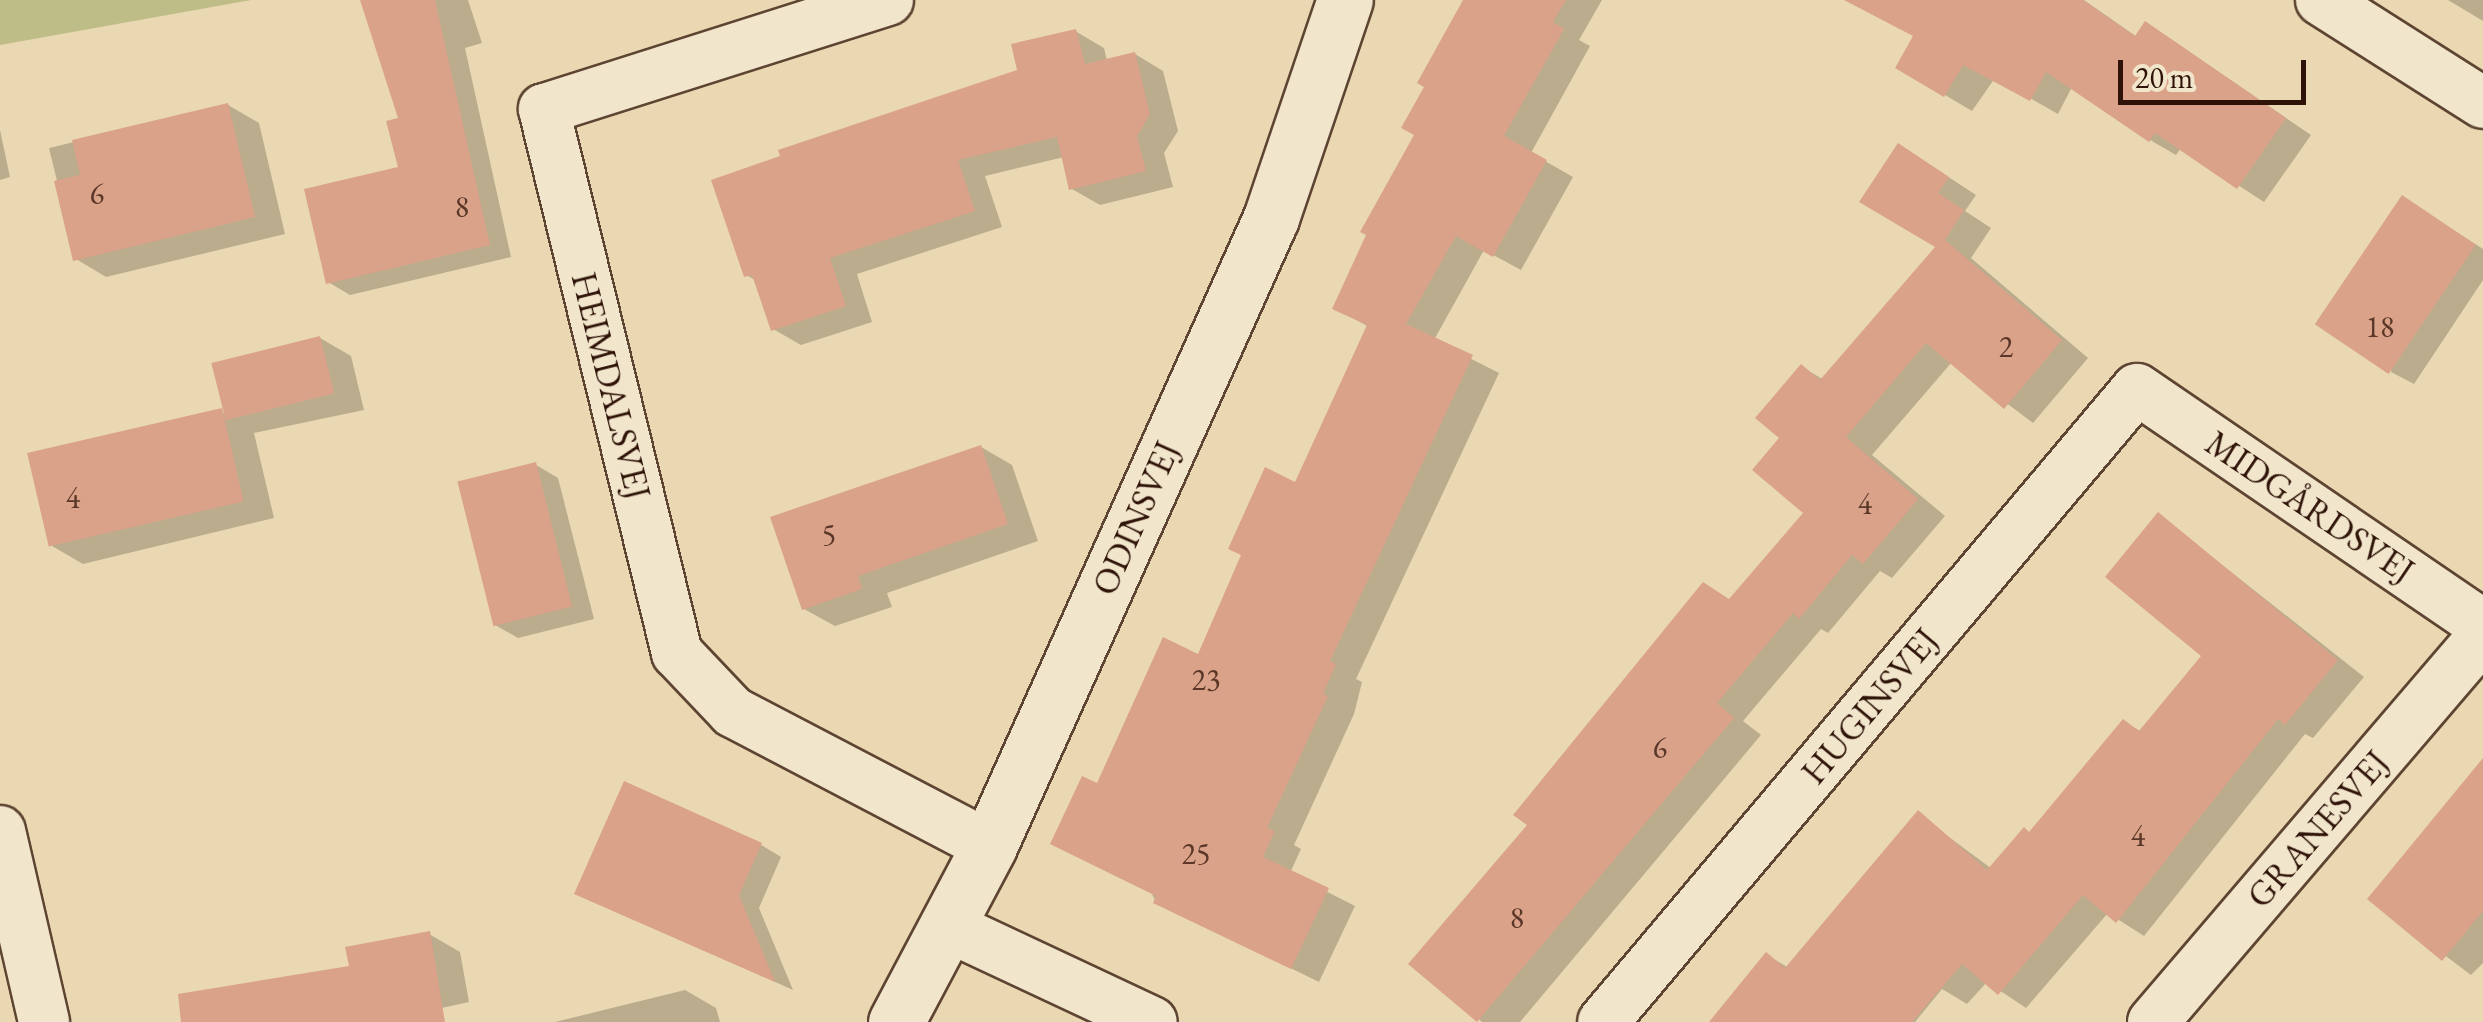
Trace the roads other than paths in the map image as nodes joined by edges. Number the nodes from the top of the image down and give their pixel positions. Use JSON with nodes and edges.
{"nodes":[{"id":1,"x":888,"y":0,"type":"edge"},
{"id":2,"x":1346,"y":0,"type":"edge"},
{"id":3,"x":2322,"y":0,"type":"edge"},
{"id":4,"x":2483,"y":103,"type":"edge"},
{"id":5,"x":2136,"y":389,"type":"joint"},
{"id":6,"x":2483,"y":624,"type":"edge"},
{"id":7,"x":2483,"y":636,"type":"edge"},
{"id":8,"x":0,"y":831,"type":"edge"},
{"id":9,"x":989,"y":846,"type":"junction"},
{"id":10,"x":947,"y":926,"type":"junction"},
{"id":11,"x":44,"y":1022,"type":"edge"},
{"id":12,"x":896,"y":1022,"type":"edge"},
{"id":13,"x":1152,"y":1022,"type":"edge"},
{"id":14,"x":1602,"y":1022,"type":"edge"},
{"id":15,"x":2153,"y":1022,"type":"edge"}],
"edges":[{"from":1,"to":9,"type":"street","name":"HEIMDALSVEJ"},
{"from":2,"to":9,"type":"street","name":"ODINSVEJ"},
{"from":3,"to":4,"type":"street"},
{"from":5,"to":6,"type":"street","name":"MIDGÅRDSVEJ"},
{"from":5,"to":14,"type":"street","name":"HUGINSVEJ"},
{"from":7,"to":15,"type":"street","name":"GRANESVEJ"},
{"from":8,"to":11,"type":"street"},
{"from":9,"to":10,"type":"street","name":"ODINSVEJ"},
{"from":10,"to":12,"type":"street","name":"ODINSVEJ"},
{"from":10,"to":13,"type":"street"}]}
